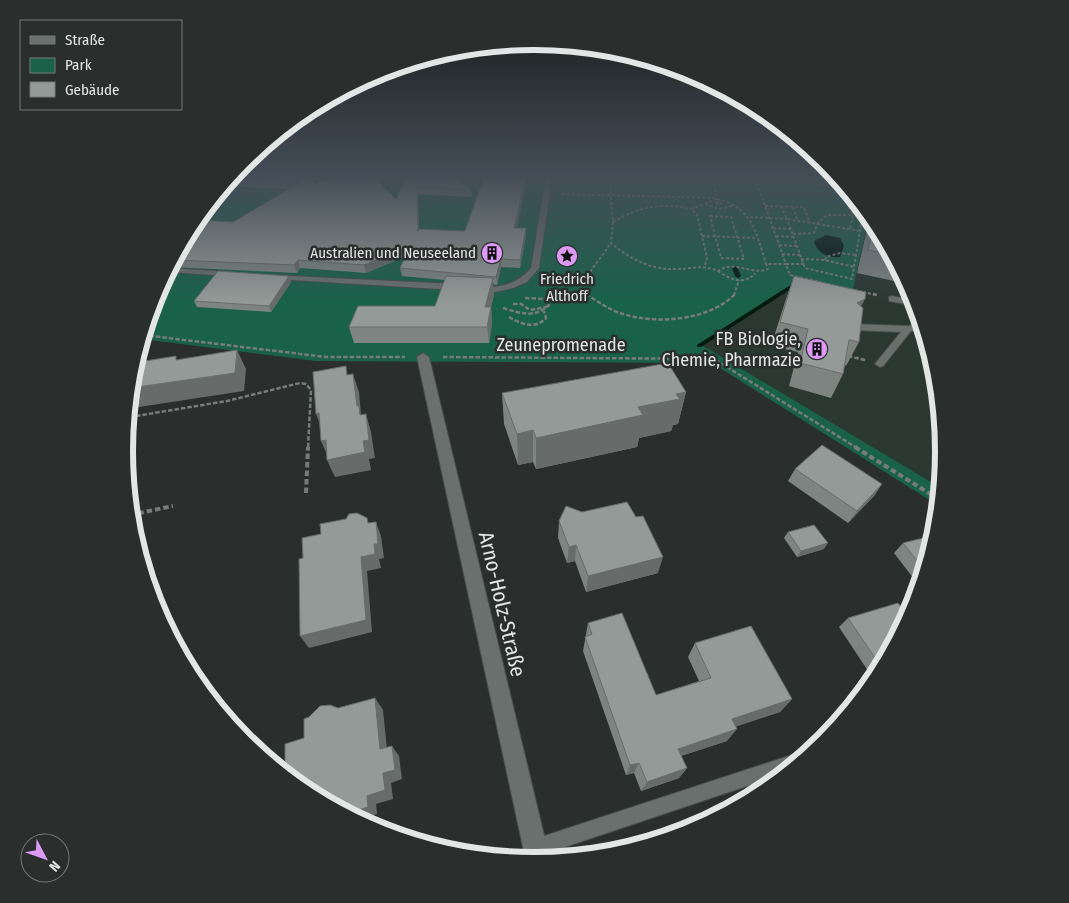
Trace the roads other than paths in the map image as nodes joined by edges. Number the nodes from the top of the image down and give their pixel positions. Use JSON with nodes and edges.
{"nodes":[{"id":1,"x":542,"y":219,"type":"edge"},
{"id":2,"x":176,"y":270,"type":"edge"},
{"id":3,"x":185,"y":271,"type":"junction"},
{"id":4,"x":174,"y":273,"type":"edge"},
{"id":5,"x":244,"y":275,"type":"edge"},
{"id":6,"x":263,"y":276,"type":"edge"},
{"id":7,"x":892,"y":299,"type":"dead end"},
{"id":8,"x":907,"y":302,"type":"edge"},
{"id":9,"x":852,"y":327,"type":"edge"},
{"id":10,"x":916,"y":327,"type":"edge"},
{"id":11,"x":908,"y":329,"type":"junction"},
{"id":12,"x":423,"y":357,"type":"road end"},
{"id":13,"x":880,"y":364,"type":"dead end"},
{"id":14,"x":785,"y":765,"type":"edge"},
{"id":15,"x":537,"y":853,"type":"edge"},
{"id":16,"x":543,"y":853,"type":"edge"}],
"edges":[{"from":1,"to":6,"type":"lane"},
{"from":2,"to":3,"type":"lane"},
{"from":3,"to":4,"type":"lane"},
{"from":3,"to":5,"type":"lane"},
{"from":7,"to":8,"type":"lane"},
{"from":9,"to":11,"type":"lane"},
{"from":10,"to":11,"type":"lane"},
{"from":11,"to":13,"type":"lane"},
{"from":12,"to":15,"type":"street","name":"Arno-Holz-Straße"},
{"from":14,"to":16,"type":"lane"}]}
